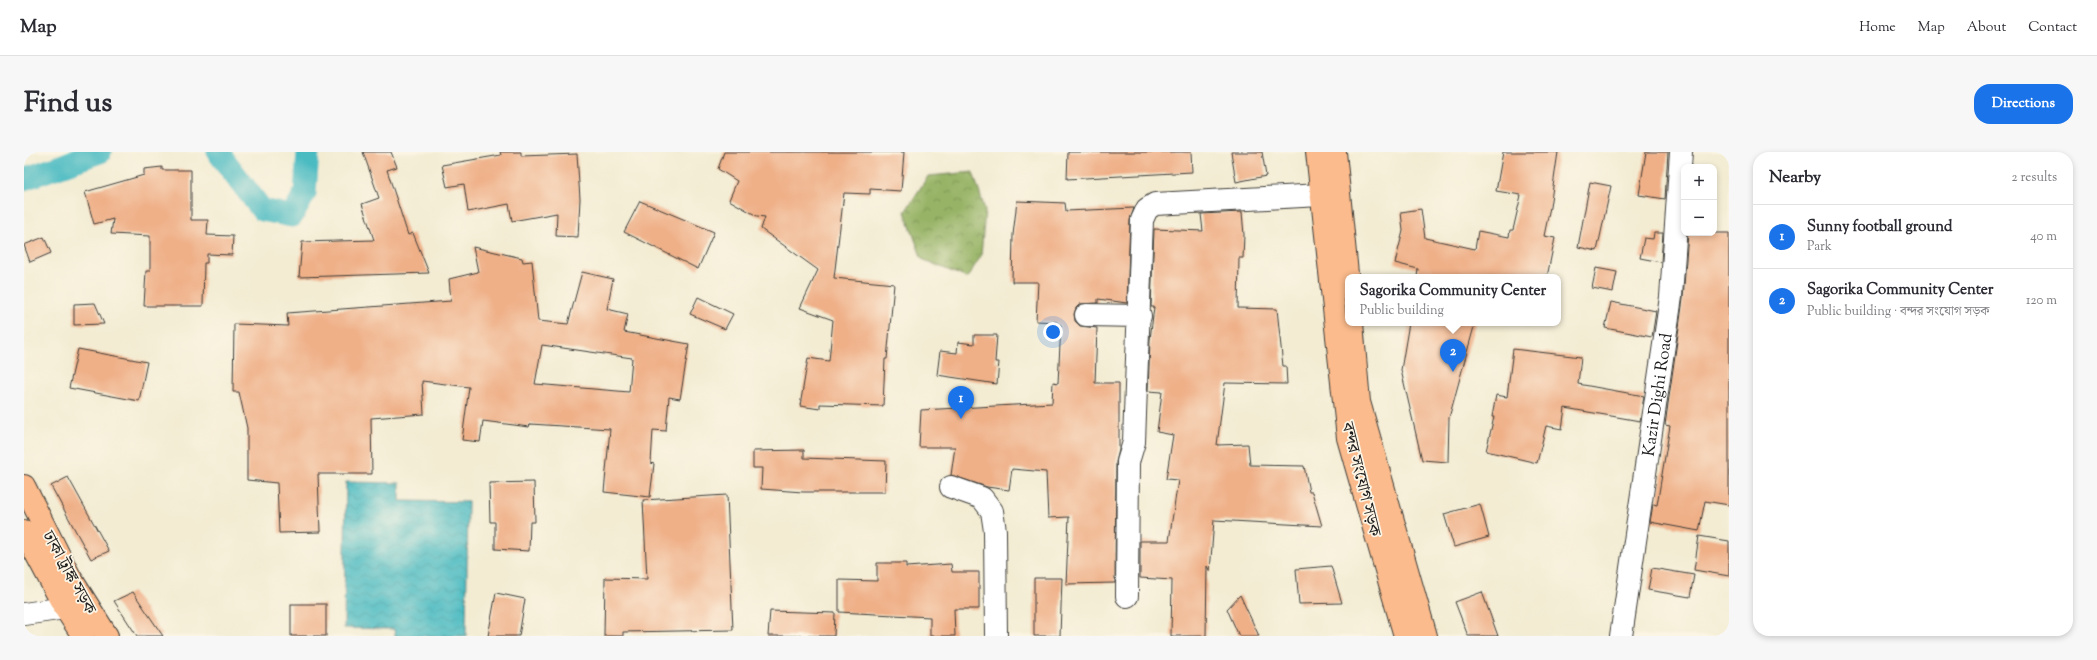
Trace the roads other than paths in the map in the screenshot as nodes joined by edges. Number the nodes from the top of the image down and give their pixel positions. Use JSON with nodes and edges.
{"nodes":[{"id":1,"x":1317,"y":152,"type":"edge"},
{"id":2,"x":1335,"y":152,"type":"edge"},
{"id":3,"x":1681,"y":152,"type":"edge"},
{"id":4,"x":1321,"y":195,"type":"junction"},
{"id":5,"x":1347,"y":274,"type":"edge"},
{"id":6,"x":1086,"y":315,"type":"dead end"},
{"id":7,"x":1140,"y":316,"type":"junction"},
{"id":8,"x":1352,"y":326,"type":"edge"},
{"id":9,"x":24,"y":486,"type":"edge"},
{"id":10,"x":951,"y":487,"type":"dead end"},
{"id":11,"x":24,"y":531,"type":"edge"},
{"id":12,"x":1127,"y":596,"type":"dead end"},
{"id":13,"x":65,"y":608,"type":"junction"},
{"id":14,"x":24,"y":614,"type":"edge"},
{"id":15,"x":83,"y":636,"type":"edge"},
{"id":16,"x":107,"y":636,"type":"edge"},
{"id":17,"x":996,"y":636,"type":"edge"},
{"id":18,"x":1405,"y":636,"type":"edge"},
{"id":19,"x":1426,"y":636,"type":"edge"},
{"id":20,"x":1621,"y":636,"type":"edge"}],
"edges":[{"from":1,"to":4,"type":"main road","name":"বন্দর সংযোগ সড়ক"},
{"from":2,"to":5,"type":"main road"},
{"from":3,"to":20,"type":"street","name":"Kazir Dighi Road"},
{"from":4,"to":7,"type":"street"},
{"from":4,"to":18,"type":"main road","name":"বন্দর সংযোগ সড়ক"},
{"from":6,"to":7,"type":"street"},
{"from":7,"to":12,"type":"street"},
{"from":8,"to":19,"type":"main road","name":"বন্দর সংযোগ সড়ক"},
{"from":9,"to":16,"type":"main road","name":"ঢাকা ট্রাঙ্ক সড়ক"},
{"from":10,"to":17,"type":"street"},
{"from":11,"to":13,"type":"main road","name":"ঢাকা ট্রাঙ্ক সড়ক"},
{"from":13,"to":14,"type":"street"},
{"from":13,"to":15,"type":"main road","name":"ঢাকা ট্রাঙ্ক সড়ক"}]}
